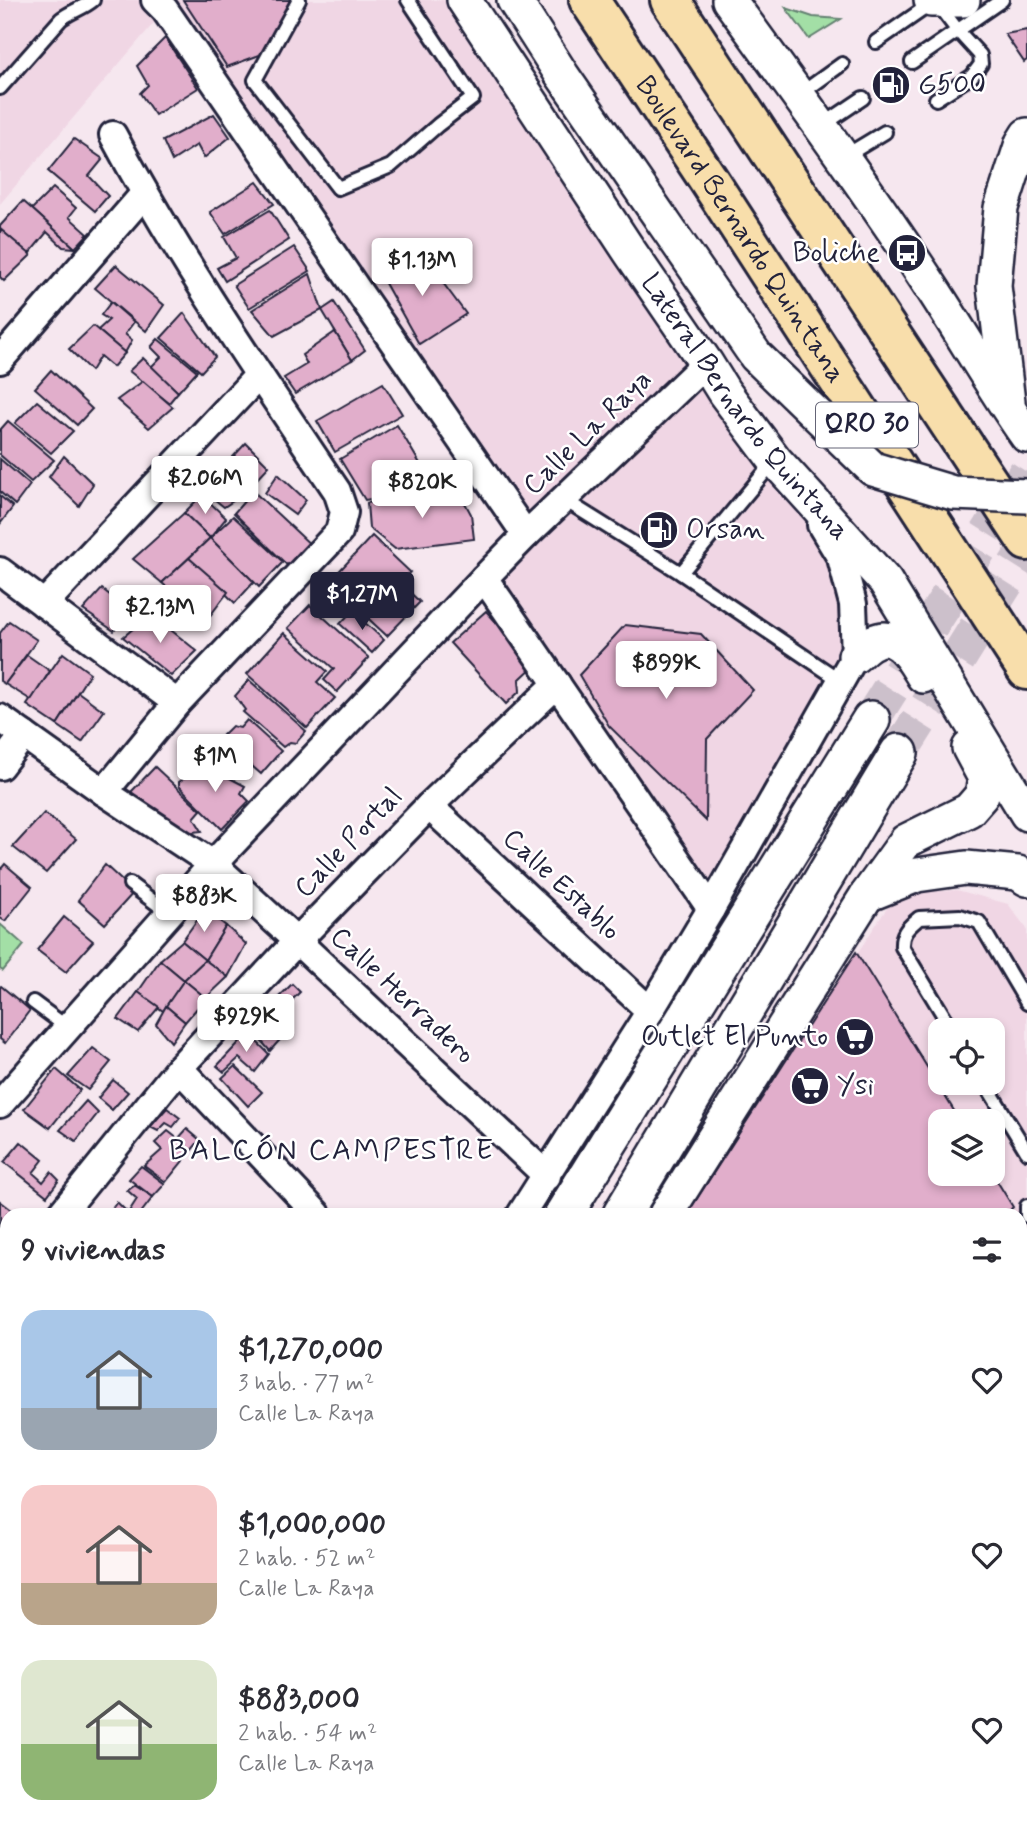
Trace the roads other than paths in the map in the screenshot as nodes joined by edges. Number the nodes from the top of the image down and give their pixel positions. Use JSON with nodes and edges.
{"nodes":[{"id":1,"x":93,"y":0,"type":"edge"},
{"id":2,"x":155,"y":0,"type":"edge"},
{"id":3,"x":299,"y":0,"type":"edge"},
{"id":4,"x":408,"y":0,"type":"edge"},
{"id":5,"x":464,"y":0,"type":"edge"},
{"id":6,"x":514,"y":0,"type":"edge"},
{"id":7,"x":589,"y":0,"type":"edge"},
{"id":8,"x":670,"y":0,"type":"edge"},
{"id":9,"x":729,"y":0,"type":"edge"},
{"id":10,"x":933,"y":0,"type":"edge"},
{"id":11,"x":1002,"y":0,"type":"edge"},
{"id":12,"x":960,"y":15,"type":"edge"},
{"id":13,"x":876,"y":42,"type":"dead end"},
{"id":14,"x":912,"y":62,"type":"dead end"},
{"id":15,"x":842,"y":65,"type":"dead end"},
{"id":16,"x":0,"y":88,"type":"edge"},
{"id":17,"x":799,"y":95,"type":"junction"},
{"id":18,"x":863,"y":97,"type":"dead end"},
{"id":19,"x":936,"y":99,"type":"dead end"},
{"id":20,"x":820,"y":127,"type":"junction"},
{"id":21,"x":885,"y":132,"type":"dead end"},
{"id":22,"x":113,"y":135,"type":"dead end"},
{"id":23,"x":1027,"y":135,"type":"edge"},
{"id":24,"x":842,"y":158,"type":"junction"},
{"id":25,"x":144,"y":194,"type":"junction"},
{"id":26,"x":0,"y":360,"type":"edge"},
{"id":27,"x":706,"y":363,"type":"junction"},
{"id":28,"x":259,"y":375,"type":"junction"},
{"id":29,"x":1018,"y":424,"type":"edge"},
{"id":30,"x":775,"y":460,"type":"junction"},
{"id":31,"x":797,"y":484,"type":"junction"},
{"id":32,"x":1027,"y":496,"type":"edge"},
{"id":33,"x":563,"y":499,"type":"junction"},
{"id":34,"x":526,"y":535,"type":"junction"},
{"id":35,"x":1027,"y":541,"type":"edge"},
{"id":36,"x":0,"y":571,"type":"edge"},
{"id":37,"x":681,"y":573,"type":"junction"},
{"id":38,"x":484,"y":578,"type":"junction"},
{"id":39,"x":44,"y":604,"type":"junction"},
{"id":40,"x":848,"y":668,"type":"junction"},
{"id":41,"x":1027,"y":670,"type":"edge"},
{"id":42,"x":557,"y":684,"type":"junction"},
{"id":43,"x":177,"y":703,"type":"junction"},
{"id":44,"x":0,"y":718,"type":"edge"},
{"id":45,"x":871,"y":720,"type":"tunnel mouth"},
{"id":46,"x":24,"y":735,"type":"junction"},
{"id":47,"x":899,"y":753,"type":"tunnel mouth"},
{"id":48,"x":0,"y":766,"type":"edge"},
{"id":49,"x":104,"y":792,"type":"junction"},
{"id":50,"x":429,"y":806,"type":"junction"},
{"id":51,"x":1027,"y":814,"type":"edge"},
{"id":52,"x":213,"y":864,"type":"junction"},
{"id":53,"x":1027,"y":879,"type":"edge"},
{"id":54,"x":130,"y":884,"type":"dead end"},
{"id":55,"x":867,"y":895,"type":"junction"},
{"id":56,"x":711,"y":909,"type":"junction"},
{"id":57,"x":169,"y":914,"type":"junction"},
{"id":58,"x":298,"y":941,"type":"junction"},
{"id":59,"x":33,"y":1002,"type":"dead end"},
{"id":60,"x":1027,"y":1003,"type":"edge"},
{"id":61,"x":650,"y":1011,"type":"junction"},
{"id":62,"x":945,"y":1018,"type":"edge"},
{"id":63,"x":68,"y":1028,"type":"junction"},
{"id":64,"x":179,"y":1068,"type":"junction"},
{"id":65,"x":992,"y":1095,"type":"edge"},
{"id":66,"x":0,"y":1104,"type":"edge"},
{"id":67,"x":1027,"y":1152,"type":"edge"},
{"id":68,"x":547,"y":1176,"type":"junction"},
{"id":69,"x":1027,"y":1206,"type":"edge"},
{"id":70,"x":66,"y":1208,"type":"edge"},
{"id":71,"x":306,"y":1208,"type":"edge"},
{"id":72,"x":525,"y":1208,"type":"edge"},
{"id":73,"x":568,"y":1208,"type":"edge"},
{"id":74,"x":626,"y":1208,"type":"edge"},
{"id":75,"x":670,"y":1208,"type":"edge"},
{"id":76,"x":1027,"y":1216,"type":"edge"}],
"edges":[{"from":1,"to":16,"type":"lane"},
{"from":2,"to":34,"type":"street"},
{"from":3,"to":4,"type":"lane"},
{"from":5,"to":27,"type":"street","name":"Lateral Bernardo Quintana"},
{"from":6,"to":32,"type":"street","bridge":true},
{"from":7,"to":41,"type":"main road","name":"Boulevard Bernardo Quintana","number":"QRO 30"},
{"from":8,"to":35,"type":"main road","number":"QRO 30"},
{"from":9,"to":17,"type":"street"},
{"from":10,"to":12,"type":"street"},
{"from":10,"to":13,"type":"lane"},
{"from":11,"to":12,"type":"lane"},
{"from":12,"to":14,"type":"lane"},
{"from":12,"to":19,"type":"lane"},
{"from":15,"to":17,"type":"lane"},
{"from":17,"to":20,"type":"street"},
{"from":18,"to":20,"type":"lane"},
{"from":20,"to":24,"type":"street"},
{"from":21,"to":24,"type":"lane"},
{"from":22,"to":25,"type":"street"},
{"from":23,"to":29,"type":"street"},
{"from":24,"to":29,"type":"street"},
{"from":25,"to":26,"type":"street"},
{"from":25,"to":28,"type":"street"},
{"from":27,"to":30,"type":"street","name":"Lateral Bernardo Quintana"},
{"from":27,"to":33,"type":"street","name":"Calle La Raya"},
{"from":28,"to":39,"type":"street"},
{"from":28,"to":43,"type":"street"},
{"from":30,"to":31,"type":"street","name":"Lateral Bernardo Quintana"},
{"from":30,"to":37,"type":"lane"},
{"from":31,"to":40,"type":"street"},
{"from":31,"to":51,"type":"street","name":"Lateral Bernardo Quintana"},
{"from":33,"to":34,"type":"street","name":"Calle La Raya"},
{"from":33,"to":37,"type":"lane"},
{"from":34,"to":38,"type":"street","name":"Calle La Raya"},
{"from":36,"to":39,"type":"street"},
{"from":37,"to":40,"type":"lane"},
{"from":38,"to":42,"type":"street"},
{"from":38,"to":52,"type":"street","name":"Calle La Raya"},
{"from":39,"to":43,"type":"street"},
{"from":40,"to":55,"type":"street"},
{"from":40,"to":56,"type":"street"},
{"from":42,"to":50,"type":"street","name":"Calle Portal"},
{"from":42,"to":56,"type":"street"},
{"from":43,"to":49,"type":"street"},
{"from":44,"to":46,"type":"street","name":"Calle Herradero"},
{"from":45,"to":73,"type":"main road"},
{"from":46,"to":48,"type":"street"},
{"from":46,"to":49,"type":"street","name":"Calle Herradero"},
{"from":47,"to":74,"type":"main road"},
{"from":49,"to":52,"type":"street","name":"Calle Herradero"},
{"from":50,"to":58,"type":"street","name":"Calle Portal"},
{"from":50,"to":61,"type":"street","name":"Calle Establo"},
{"from":52,"to":57,"type":"street","name":"Calle La Raya"},
{"from":52,"to":58,"type":"street","name":"Calle Herradero"},
{"from":53,"to":55,"type":"street"},
{"from":54,"to":57,"type":"lane"},
{"from":55,"to":75,"type":"street"},
{"from":56,"to":61,"type":"street"},
{"from":57,"to":63,"type":"street","name":"Calle La Raya"},
{"from":58,"to":64,"type":"street","name":"Calle Portal"},
{"from":58,"to":68,"type":"street","name":"Calle Herradero"},
{"from":59,"to":63,"type":"lane"},
{"from":60,"to":62,"type":"lane"},
{"from":61,"to":68,"type":"street"},
{"from":63,"to":66,"type":"street","name":"Calle La Raya"},
{"from":64,"to":70,"type":"street","name":"Calle Portal"},
{"from":64,"to":71,"type":"street"},
{"from":65,"to":67,"type":"lane"},
{"from":68,"to":72,"type":"street"},
{"from":69,"to":76,"type":"lane"}]}
